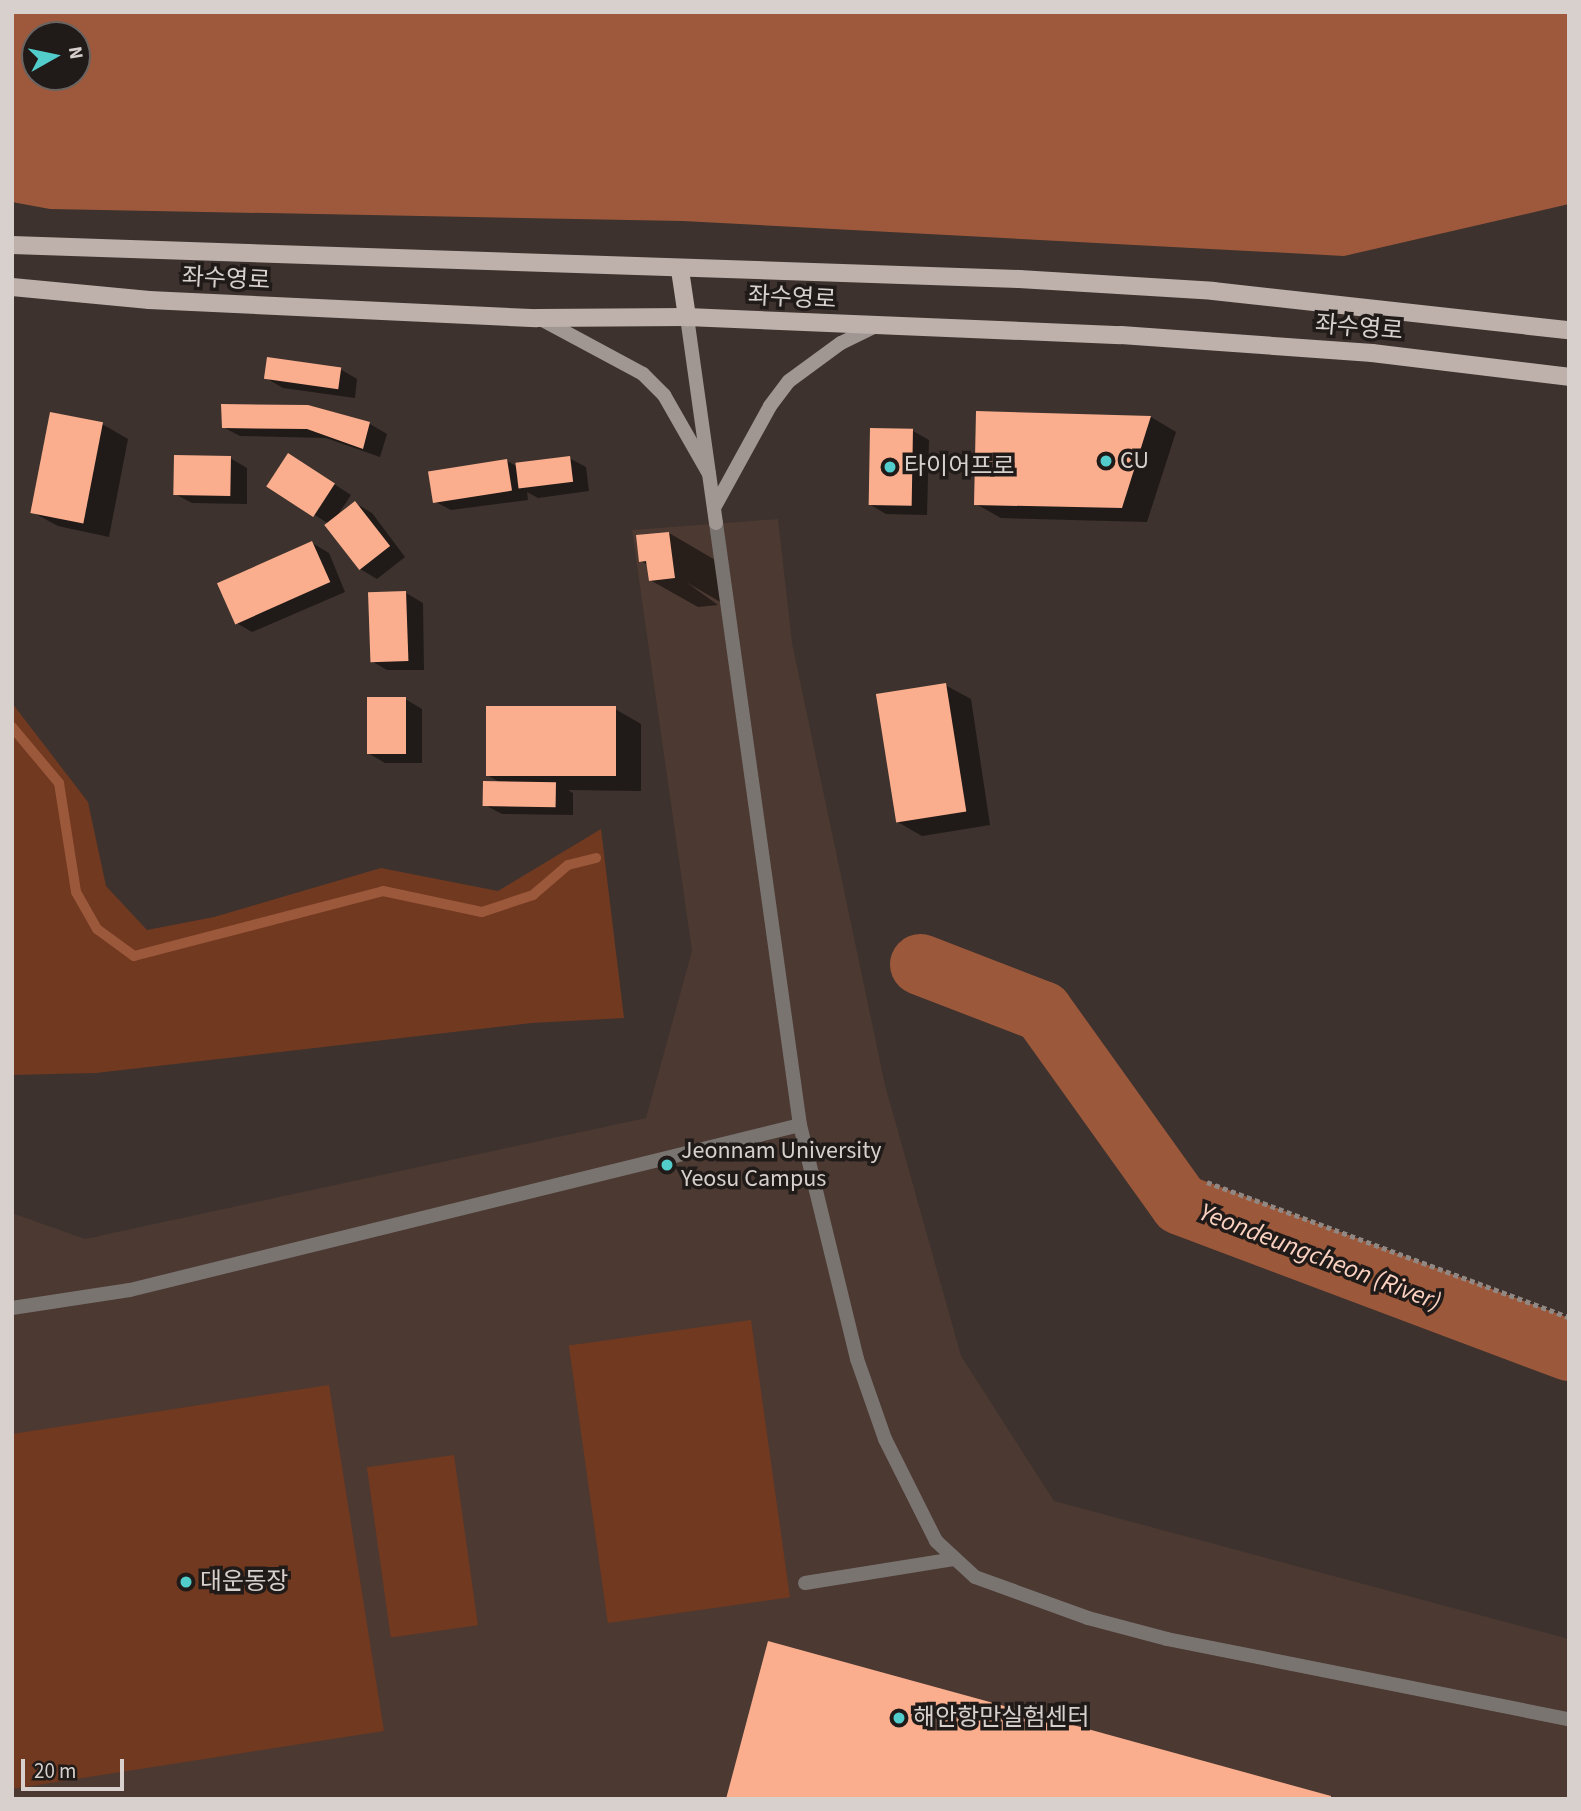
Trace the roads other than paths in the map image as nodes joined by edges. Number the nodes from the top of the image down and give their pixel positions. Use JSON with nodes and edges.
{"nodes":[{"id":1,"x":12,"y":245,"type":"edge"},
{"id":2,"x":680,"y":270,"type":"junction"},
{"id":3,"x":12,"y":287,"type":"edge"},
{"id":4,"x":687,"y":317,"type":"junction"},
{"id":5,"x":537,"y":318,"type":"junction"},
{"id":6,"x":874,"y":327,"type":"junction"},
{"id":7,"x":1569,"y":330,"type":"edge"},
{"id":8,"x":1569,"y":377,"type":"edge"},
{"id":9,"x":709,"y":474,"type":"junction"},
{"id":10,"x":714,"y":508,"type":"junction"},
{"id":11,"x":716,"y":523,"type":"joint"},
{"id":12,"x":800,"y":1125,"type":"junction"},
{"id":13,"x":12,"y":1308,"type":"edge"},
{"id":14,"x":955,"y":1559,"type":"junction"},
{"id":15,"x":805,"y":1583,"type":"dead end"},
{"id":16,"x":1569,"y":1719,"type":"edge"}],
"edges":[{"from":1,"to":2,"type":"main road","name":"좌수영로"},
{"from":2,"to":4,"type":"main road"},
{"from":2,"to":7,"type":"main road","name":"좌수영로"},
{"from":3,"to":5,"type":"main road","name":"좌수영로"},
{"from":4,"to":5,"type":"main road","name":"좌수영로"},
{"from":4,"to":6,"type":"main road","name":"좌수영로"},
{"from":4,"to":9,"type":"street"},
{"from":5,"to":9,"type":"street"},
{"from":6,"to":8,"type":"main road","name":"좌수영로"},
{"from":6,"to":10,"type":"street"},
{"from":9,"to":10,"type":"street"},
{"from":10,"to":11,"type":"street"},
{"from":11,"to":12,"type":"lane"},
{"from":12,"to":13,"type":"lane"},
{"from":12,"to":14,"type":"lane"},
{"from":14,"to":15,"type":"lane"},
{"from":14,"to":16,"type":"lane"}]}
